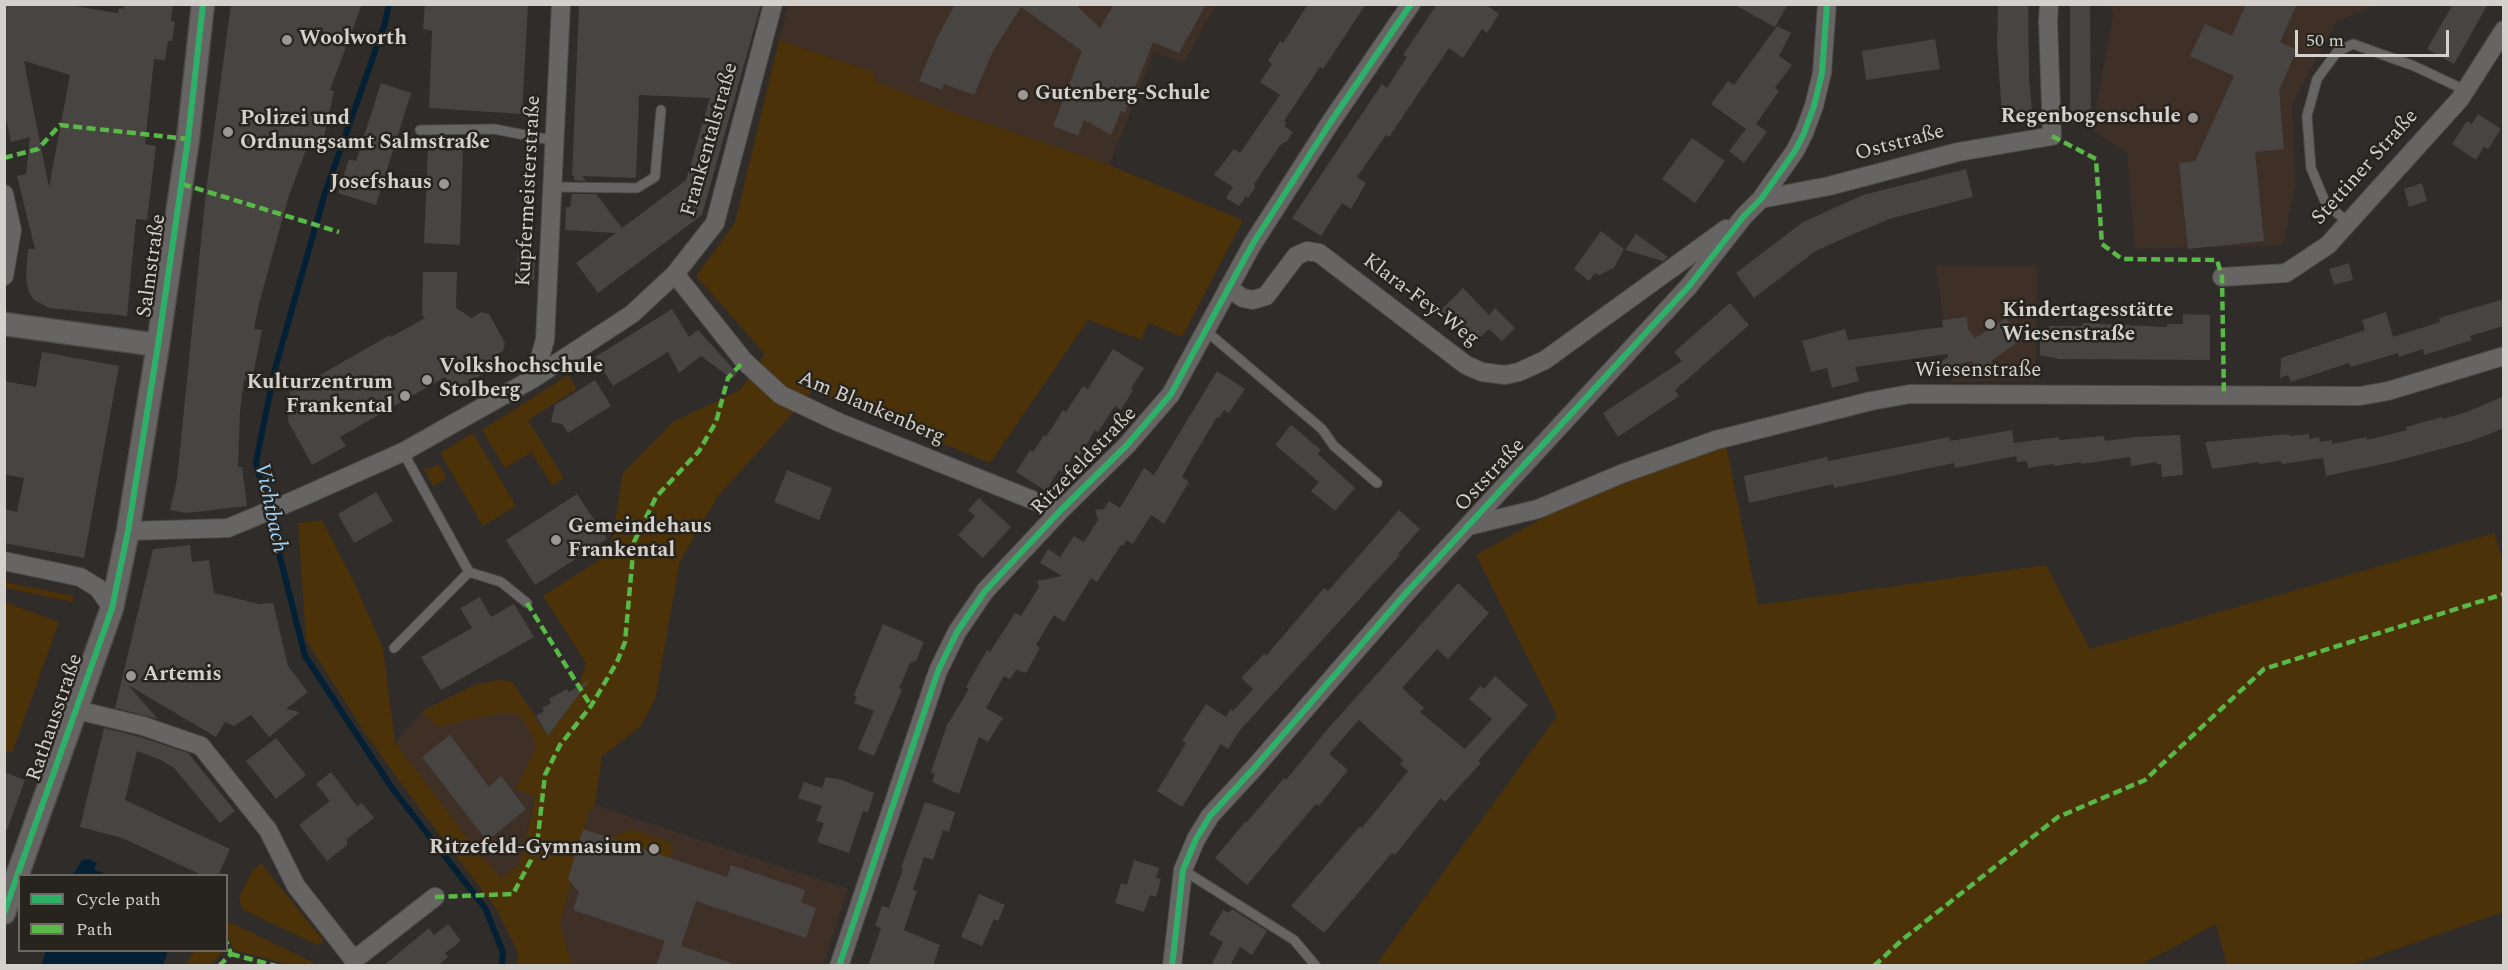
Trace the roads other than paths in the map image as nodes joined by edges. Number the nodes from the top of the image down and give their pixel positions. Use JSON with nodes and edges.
{"nodes":[{"id":1,"x":203,"y":4,"type":"edge"},
{"id":2,"x":561,"y":4,"type":"edge"},
{"id":3,"x":772,"y":4,"type":"edge"},
{"id":4,"x":1411,"y":4,"type":"edge"},
{"id":5,"x":1827,"y":4,"type":"edge"},
{"id":6,"x":2049,"y":4,"type":"edge"},
{"id":7,"x":2503,"y":30,"type":"edge"},
{"id":8,"x":2465,"y":90,"type":"junction"},
{"id":9,"x":661,"y":111,"type":"dead end"},
{"id":10,"x":420,"y":130,"type":"dead end"},
{"id":11,"x":556,"y":141,"type":"junction"},
{"id":12,"x":553,"y":187,"type":"junction"},
{"id":13,"x":4,"y":194,"type":"edge"},
{"id":14,"x":1761,"y":199,"type":"junction"},
{"id":15,"x":1744,"y":216,"type":"junction"},
{"id":16,"x":2348,"y":222,"type":"junction"},
{"id":17,"x":675,"y":274,"type":"junction"},
{"id":18,"x":4,"y":276,"type":"edge"},
{"id":19,"x":2222,"y":277,"type":"dead end"},
{"id":20,"x":1228,"y":288,"type":"junction"},
{"id":21,"x":4,"y":324,"type":"edge"},
{"id":22,"x":1206,"y":331,"type":"junction"},
{"id":23,"x":158,"y":345,"type":"junction"},
{"id":24,"x":2504,"y":356,"type":"edge"},
{"id":25,"x":534,"y":378,"type":"junction"},
{"id":26,"x":403,"y":452,"type":"junction"},
{"id":27,"x":1377,"y":483,"type":"dead end"},
{"id":28,"x":1060,"y":511,"type":"junction"},
{"id":29,"x":1468,"y":526,"type":"junction"},
{"id":30,"x":128,"y":531,"type":"junction"},
{"id":31,"x":4,"y":561,"type":"edge"},
{"id":32,"x":469,"y":572,"type":"junction"},
{"id":33,"x":527,"y":603,"type":"dead end"},
{"id":34,"x":112,"y":608,"type":"junction"},
{"id":35,"x":394,"y":648,"type":"dead end"},
{"id":36,"x":77,"y":710,"type":"junction"},
{"id":37,"x":1183,"y":870,"type":"junction"},
{"id":38,"x":18,"y":874,"type":"edge"},
{"id":39,"x":18,"y":874,"type":"edge"},
{"id":40,"x":435,"y":897,"type":"dead end"},
{"id":41,"x":4,"y":913,"type":"edge"},
{"id":42,"x":354,"y":963,"type":"edge"},
{"id":43,"x":839,"y":966,"type":"edge"},
{"id":44,"x":1172,"y":966,"type":"edge"},
{"id":45,"x":1316,"y":966,"type":"edge"}],
"edges":[{"from":1,"to":23,"type":"street","name":"Salmstraße"},
{"from":2,"to":11,"type":"street","name":"Kupfermeisterstraße"},
{"from":3,"to":17,"type":"street","name":"Frankentalstraße"},
{"from":4,"to":20,"type":"street","name":"Ritzefeldstraße"},
{"from":5,"to":14,"type":"street","name":"Oststraße"},
{"from":6,"to":14,"type":"street","name":"Oststraße"},
{"from":7,"to":8,"type":"street","name":"Stettiner Straße"},
{"from":8,"to":16,"type":"street","name":"Stettiner Straße"},
{"from":8,"to":16,"type":"lane"},
{"from":9,"to":12,"type":"lane"},
{"from":10,"to":11,"type":"lane"},
{"from":11,"to":12,"type":"street","name":"Kupfermeisterstraße"},
{"from":12,"to":25,"type":"street","name":"Kupfermeisterstraße"},
{"from":13,"to":18,"type":"street"},
{"from":14,"to":15,"type":"street","name":"Oststraße"},
{"from":15,"to":20,"type":"street","name":"Klara-Fey-Weg"},
{"from":15,"to":29,"type":"street","name":"Oststraße"},
{"from":16,"to":19,"type":"street","name":"Stettiner Straße"},
{"from":17,"to":25,"type":"street","name":"Frankentalstraße"},
{"from":17,"to":28,"type":"street","name":"Am Blankenberg"},
{"from":20,"to":22,"type":"street","name":"Ritzefeldstraße"},
{"from":21,"to":23,"type":"street"},
{"from":22,"to":27,"type":"lane"},
{"from":22,"to":28,"type":"street","name":"Ritzefeldstraße"},
{"from":23,"to":30,"type":"street","name":"Salmstraße"},
{"from":24,"to":29,"type":"street","name":"Wiesenstraße"},
{"from":25,"to":26,"type":"street","name":"Frankentalstraße"},
{"from":26,"to":30,"type":"street","name":"Frankentalstraße"},
{"from":26,"to":32,"type":"lane"},
{"from":28,"to":43,"type":"street","name":"Ritzefeldstraße"},
{"from":29,"to":37,"type":"street","name":"Oststraße"},
{"from":30,"to":34,"type":"street","name":"Rathausstraße"},
{"from":31,"to":34,"type":"street"},
{"from":32,"to":33,"type":"lane"},
{"from":32,"to":35,"type":"lane"},
{"from":34,"to":36,"type":"street","name":"Rathausstraße"},
{"from":36,"to":38,"type":"street","name":"Rathausstraße"},
{"from":36,"to":42,"type":"street"},
{"from":37,"to":44,"type":"street","name":"Oststraße"},
{"from":37,"to":45,"type":"lane"},
{"from":39,"to":41,"type":"street","name":"Rathausstraße"},
{"from":40,"to":42,"type":"street"}]}
